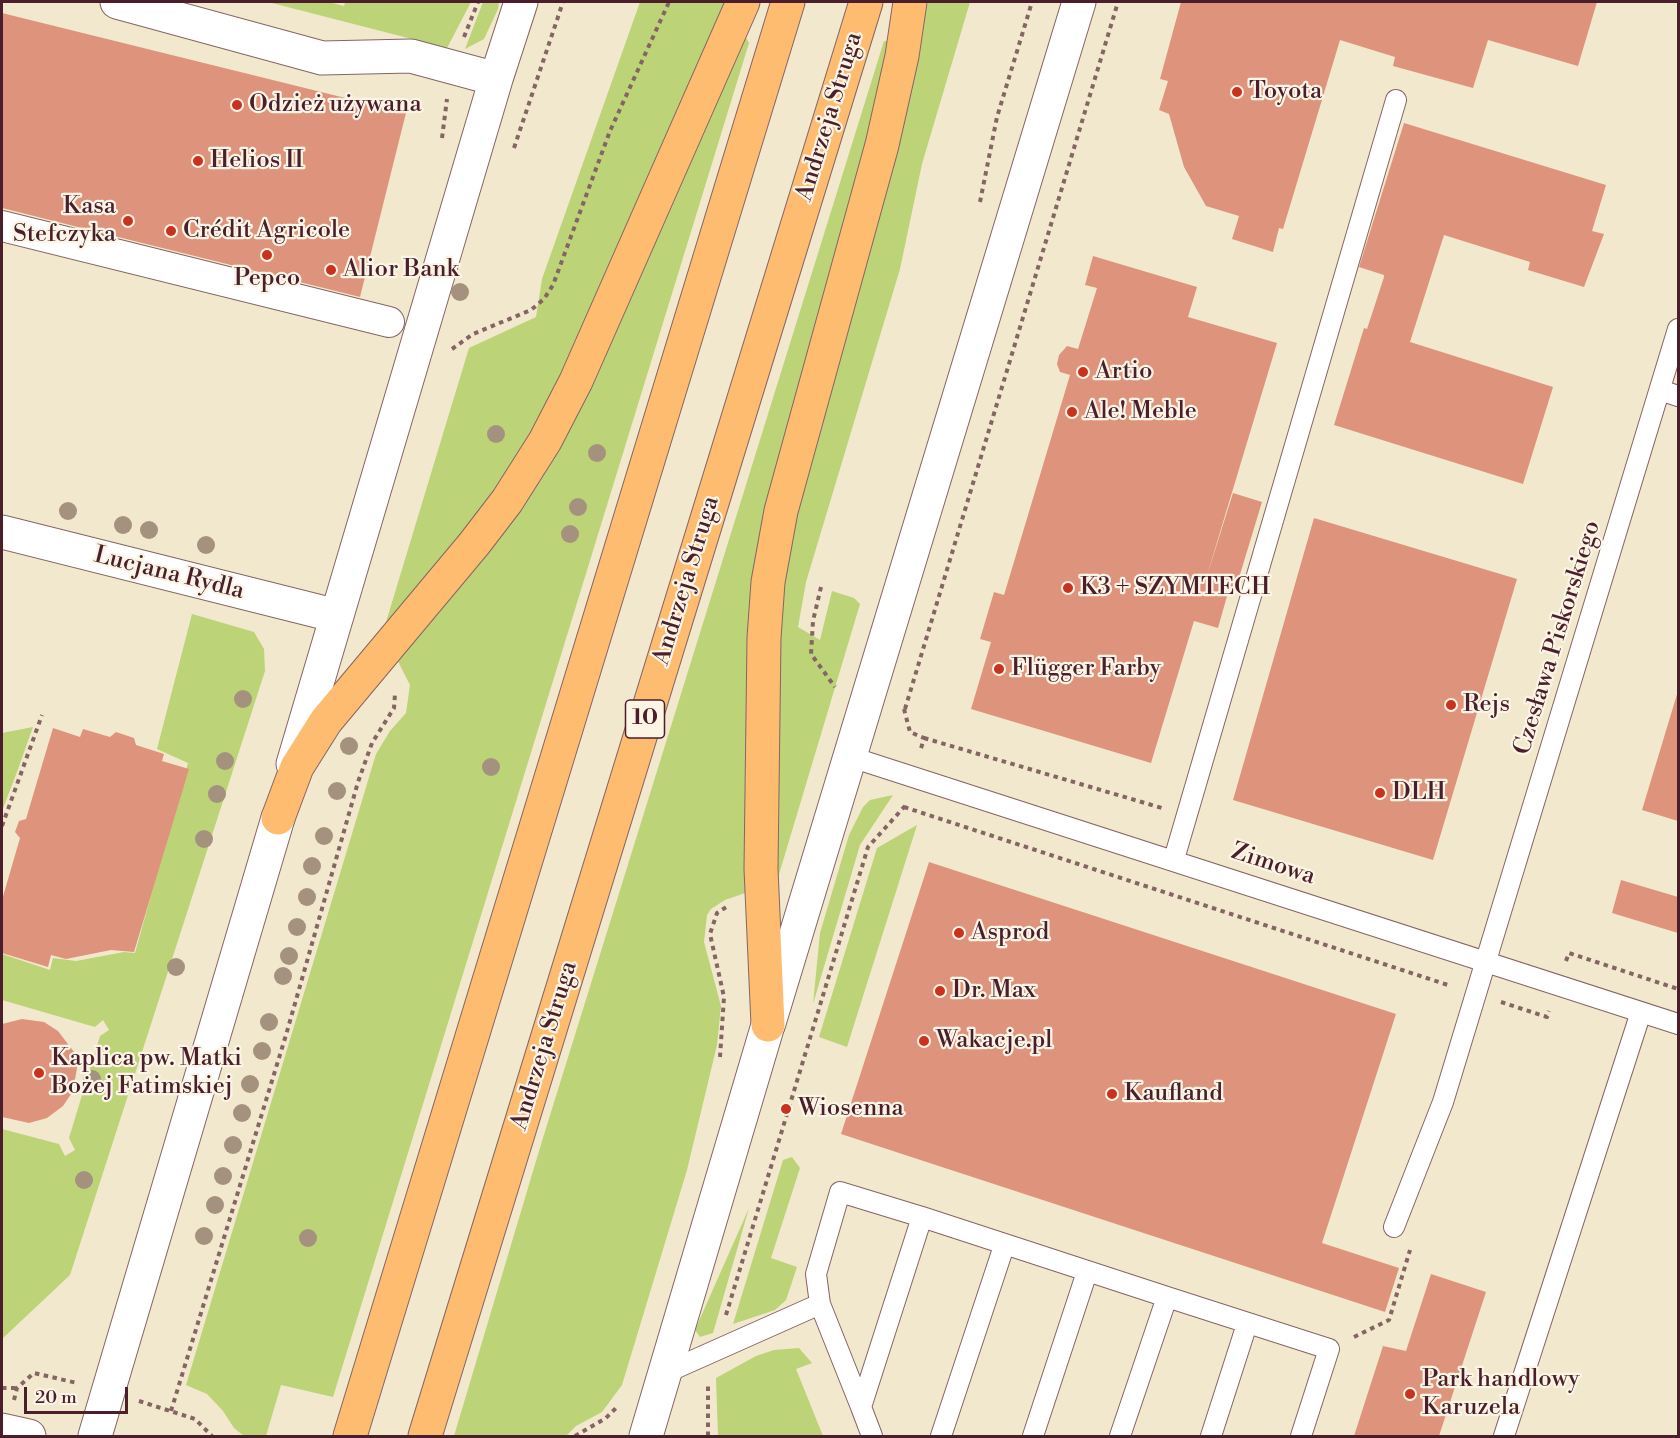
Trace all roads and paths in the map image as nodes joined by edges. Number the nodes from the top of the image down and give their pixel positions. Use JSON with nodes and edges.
{"nodes":[{"id":1,"x":117,"y":2,"type":"edge"},
{"id":2,"x":521,"y":2,"type":"edge"},
{"id":3,"x":743,"y":2,"type":"edge"},
{"id":4,"x":788,"y":2,"type":"edge"},
{"id":5,"x":866,"y":2,"type":"edge"},
{"id":6,"x":910,"y":2,"type":"edge"},
{"id":7,"x":1079,"y":2,"type":"edge"},
{"id":8,"x":1118,"y":2,"type":"edge"},
{"id":9,"x":496,"y":79,"type":"junction"},
{"id":10,"x":1396,"y":100,"type":"dead end"},
{"id":11,"x":2,"y":226,"type":"edge"},
{"id":12,"x":389,"y":322,"type":"dead end"},
{"id":13,"x":1678,"y":329,"type":"edge"},
{"id":14,"x":1669,"y":393,"type":"edge"},
{"id":15,"x":2,"y":532,"type":"edge"},
{"id":16,"x":821,"y":587,"type":"dead end"},
{"id":17,"x":337,"y":616,"type":"junction"},
{"id":18,"x":835,"y":687,"type":"dead end"},
{"id":19,"x":896,"y":706,"type":"dead end"},
{"id":20,"x":905,"y":709,"type":"junction"},
{"id":21,"x":42,"y":715,"type":"dead end"},
{"id":22,"x":924,"y":738,"type":"junction"},
{"id":23,"x":918,"y":756,"type":"dead end"},
{"id":24,"x":851,"y":757,"type":"junction"},
{"id":25,"x":907,"y":800,"type":"dead end"},
{"id":26,"x":1186,"y":815,"type":"junction"},
{"id":27,"x":278,"y":818,"type":"junction"},
{"id":28,"x":2,"y":826,"type":"edge"},
{"id":29,"x":1174,"y":859,"type":"junction"},
{"id":30,"x":733,"y":904,"type":"dead end"},
{"id":31,"x":1488,"y":961,"type":"junction"},
{"id":32,"x":1641,"y":1012,"type":"junction"},
{"id":33,"x":1678,"y":1024,"type":"edge"},
{"id":34,"x":768,"y":1025,"type":"junction"},
{"id":35,"x":720,"y":1062,"type":"dead end"},
{"id":36,"x":922,"y":1217,"type":"junction"},
{"id":37,"x":1394,"y":1227,"type":"joint"},
{"id":38,"x":1004,"y":1246,"type":"junction"},
{"id":39,"x":1087,"y":1272,"type":"junction"},
{"id":40,"x":1167,"y":1298,"type":"junction"},
{"id":41,"x":820,"y":1304,"type":"junction"},
{"id":42,"x":1247,"y":1324,"type":"junction"},
{"id":43,"x":1329,"y":1349,"type":"junction"},
{"id":44,"x":716,"y":1350,"type":"junction"},
{"id":45,"x":665,"y":1373,"type":"junction"},
{"id":46,"x":64,"y":1379,"type":"dead end"},
{"id":47,"x":2,"y":1388,"type":"edge"},
{"id":48,"x":137,"y":1401,"type":"dead end"},
{"id":49,"x":622,"y":1401,"type":"dead end"},
{"id":50,"x":861,"y":1407,"type":"junction"},
{"id":51,"x":2,"y":1430,"type":"edge"},
{"id":52,"x":1509,"y":1435,"type":"edge"},
{"id":53,"x":30,"y":1437,"type":"edge"},
{"id":54,"x":95,"y":1437,"type":"edge"},
{"id":55,"x":212,"y":1437,"type":"edge"},
{"id":56,"x":350,"y":1437,"type":"edge"},
{"id":57,"x":425,"y":1437,"type":"edge"},
{"id":58,"x":575,"y":1437,"type":"edge"},
{"id":59,"x":646,"y":1437,"type":"edge"},
{"id":60,"x":708,"y":1437,"type":"edge"},
{"id":61,"x":872,"y":1437,"type":"edge"},
{"id":62,"x":941,"y":1437,"type":"edge"},
{"id":63,"x":1033,"y":1437,"type":"edge"},
{"id":64,"x":1120,"y":1437,"type":"edge"},
{"id":65,"x":1211,"y":1437,"type":"edge"},
{"id":66,"x":1301,"y":1437,"type":"edge"}],
"edges":[{"from":1,"to":9,"type":"street"},
{"from":2,"to":9,"type":"street"},
{"from":3,"to":27,"type":"main road"},
{"from":4,"to":56,"type":"main road"},
{"from":5,"to":57,"type":"main road","name":"Andrzeja Struga","number":"10"},
{"from":6,"to":34,"type":"main road"},
{"from":7,"to":24,"type":"street"},
{"from":8,"to":20,"type":"path"},
{"from":9,"to":17,"type":"street"},
{"from":10,"to":26,"type":"lane"},
{"from":11,"to":12,"type":"street"},
{"from":13,"to":14,"type":"lane","name":"Czesława Piskorskiego"},
{"from":14,"to":31,"type":"lane","name":"Czesława Piskorskiego"},
{"from":15,"to":17,"type":"street","name":"Lucjana Rydla"},
{"from":16,"to":18,"type":"path"},
{"from":17,"to":27,"type":"street"},
{"from":19,"to":20,"type":"path"},
{"from":20,"to":22,"type":"path"},
{"from":21,"to":28,"type":"path"},
{"from":22,"to":23,"type":"path"},
{"from":22,"to":26,"type":"path"},
{"from":24,"to":29,"type":"lane","name":"Zimowa"},
{"from":24,"to":34,"type":"street"},
{"from":25,"to":44,"type":"path"},
{"from":26,"to":29,"type":"lane"},
{"from":27,"to":54,"type":"street"},
{"from":29,"to":31,"type":"lane","name":"Zimowa"},
{"from":30,"to":35,"type":"path"},
{"from":31,"to":32,"type":"lane","name":"Zimowa"},
{"from":31,"to":37,"type":"lane","name":"Czesława Piskorskiego"},
{"from":32,"to":33,"type":"lane","name":"Zimowa"},
{"from":32,"to":52,"type":"lane"},
{"from":34,"to":45,"type":"street"},
{"from":36,"to":38,"type":"lane"},
{"from":36,"to":41,"type":"lane"},
{"from":36,"to":50,"type":"lane"},
{"from":37,"to":43,"type":"path"},
{"from":38,"to":39,"type":"lane"},
{"from":38,"to":62,"type":"lane"},
{"from":39,"to":40,"type":"lane"},
{"from":39,"to":63,"type":"lane"},
{"from":40,"to":42,"type":"lane"},
{"from":40,"to":64,"type":"lane"},
{"from":41,"to":44,"type":"lane"},
{"from":41,"to":50,"type":"lane"},
{"from":42,"to":43,"type":"lane"},
{"from":42,"to":65,"type":"lane"},
{"from":43,"to":66,"type":"lane"},
{"from":44,"to":45,"type":"lane"},
{"from":44,"to":60,"type":"path"},
{"from":45,"to":59,"type":"street"},
{"from":46,"to":47,"type":"path"},
{"from":48,"to":55,"type":"path"},
{"from":49,"to":58,"type":"path"},
{"from":50,"to":61,"type":"lane"},
{"from":51,"to":53,"type":"street"}]}
